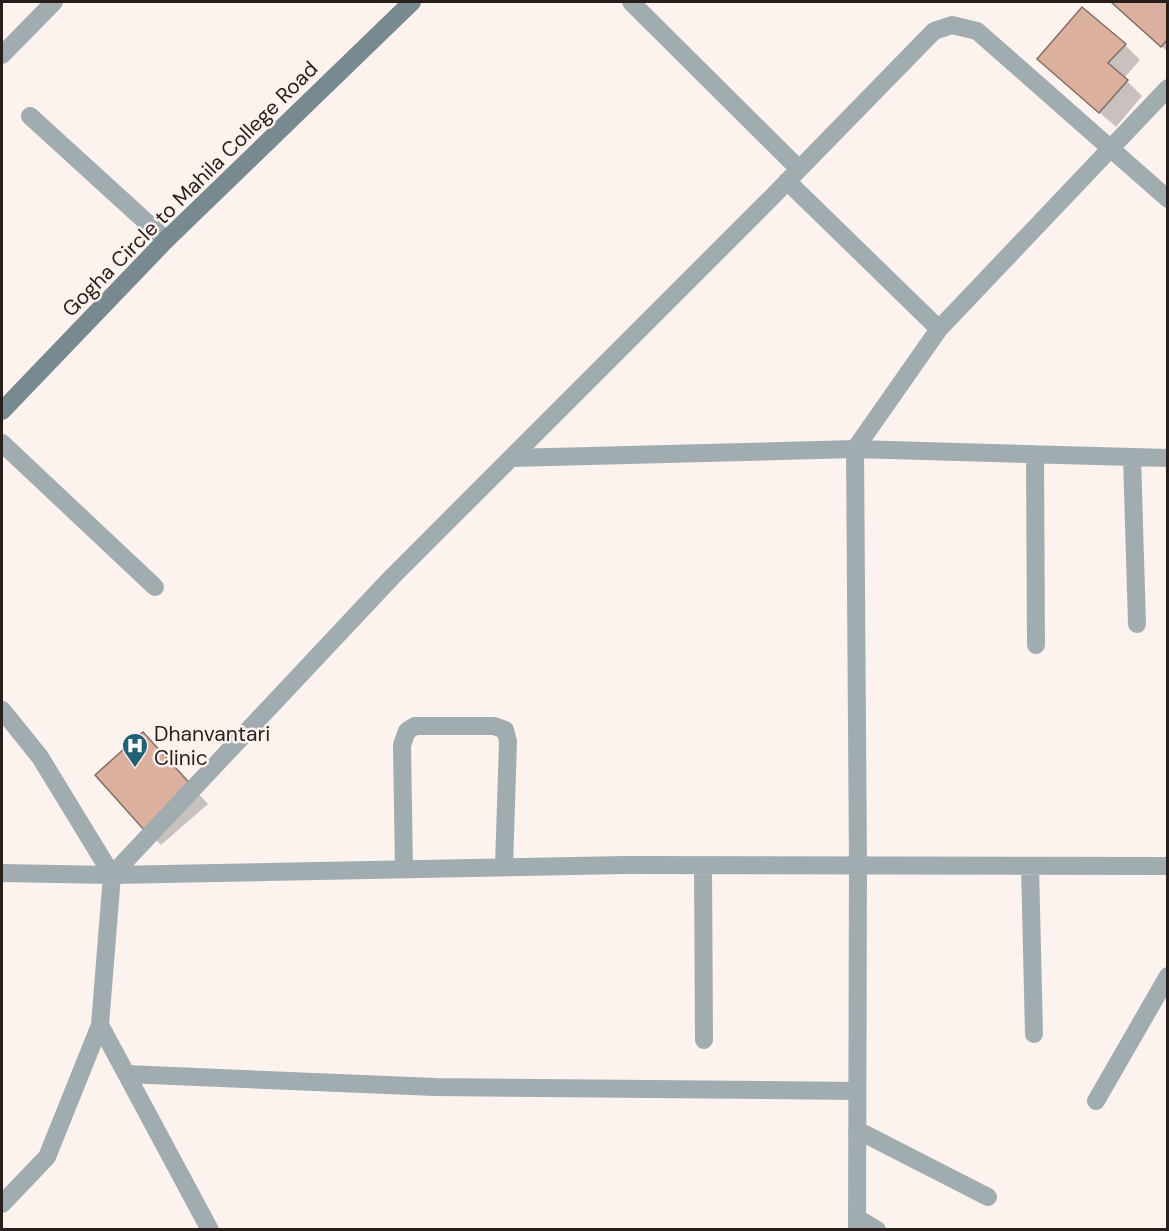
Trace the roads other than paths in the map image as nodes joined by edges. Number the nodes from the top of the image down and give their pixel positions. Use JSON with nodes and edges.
{"nodes":[{"id":1,"x":54,"y":2,"type":"edge"},
{"id":2,"x":412,"y":2,"type":"edge"},
{"id":3,"x":631,"y":2,"type":"edge"},
{"id":4,"x":2,"y":56,"type":"edge"},
{"id":5,"x":1167,"y":88,"type":"edge"},
{"id":6,"x":30,"y":116,"type":"dead end"},
{"id":7,"x":1110,"y":148,"type":"junction"},
{"id":8,"x":793,"y":175,"type":"junction"},
{"id":9,"x":1167,"y":199,"type":"edge"},
{"id":10,"x":166,"y":240,"type":"junction"},
{"id":11,"x":939,"y":329,"type":"junction"},
{"id":12,"x":2,"y":411,"type":"edge"},
{"id":13,"x":2,"y":443,"type":"edge"},
{"id":14,"x":855,"y":449,"type":"junction"},
{"id":15,"x":1035,"y":454,"type":"junction"},
{"id":16,"x":1132,"y":457,"type":"junction"},
{"id":17,"x":511,"y":458,"type":"junction"},
{"id":18,"x":1167,"y":458,"type":"edge"},
{"id":19,"x":155,"y":587,"type":"dead end"},
{"id":20,"x":1137,"y":624,"type":"dead end"},
{"id":21,"x":1036,"y":645,"type":"dead end"},
{"id":22,"x":2,"y":710,"type":"edge"},
{"id":23,"x":703,"y":865,"type":"junction"},
{"id":24,"x":858,"y":865,"type":"junction"},
{"id":25,"x":1030,"y":866,"type":"junction"},
{"id":26,"x":1167,"y":866,"type":"edge"},
{"id":27,"x":504,"y":867,"type":"junction"},
{"id":28,"x":404,"y":869,"type":"junction"},
{"id":29,"x":2,"y":873,"type":"edge"},
{"id":30,"x":112,"y":875,"type":"junction"},
{"id":31,"x":1167,"y":976,"type":"edge"},
{"id":32,"x":100,"y":1025,"type":"junction"},
{"id":33,"x":1034,"y":1034,"type":"dead end"},
{"id":34,"x":704,"y":1040,"type":"dead end"},
{"id":35,"x":126,"y":1074,"type":"junction"},
{"id":36,"x":857,"y":1091,"type":"junction"},
{"id":37,"x":1096,"y":1101,"type":"dead end"},
{"id":38,"x":857,"y":1130,"type":"junction"},
{"id":39,"x":988,"y":1197,"type":"dead end"},
{"id":40,"x":2,"y":1204,"type":"edge"},
{"id":41,"x":857,"y":1224,"type":"edge"},
{"id":42,"x":210,"y":1230,"type":"edge"},
{"id":43,"x":877,"y":1230,"type":"edge"}],
"edges":[{"from":1,"to":4,"type":"street"},
{"from":2,"to":10,"type":"main road","name":"Gogha Circle to Mahila College Road"},
{"from":3,"to":8,"type":"street"},
{"from":5,"to":7,"type":"street"},
{"from":6,"to":10,"type":"street"},
{"from":7,"to":8,"type":"street"},
{"from":7,"to":9,"type":"street"},
{"from":7,"to":11,"type":"street"},
{"from":8,"to":11,"type":"street"},
{"from":8,"to":17,"type":"street"},
{"from":10,"to":12,"type":"main road","name":"Gogha Circle to Mahila College Road"},
{"from":11,"to":14,"type":"street"},
{"from":13,"to":19,"type":"street"},
{"from":14,"to":15,"type":"street"},
{"from":14,"to":17,"type":"street"},
{"from":14,"to":24,"type":"street"},
{"from":15,"to":16,"type":"street"},
{"from":15,"to":21,"type":"street"},
{"from":16,"to":18,"type":"street"},
{"from":16,"to":20,"type":"street"},
{"from":17,"to":30,"type":"street"},
{"from":22,"to":30,"type":"street"},
{"from":23,"to":24,"type":"street"},
{"from":23,"to":27,"type":"street"},
{"from":23,"to":34,"type":"street"},
{"from":24,"to":25,"type":"street"},
{"from":24,"to":36,"type":"street"},
{"from":25,"to":26,"type":"street"},
{"from":25,"to":33,"type":"street"},
{"from":27,"to":28,"type":"street"},
{"from":27,"to":28,"type":"street"},
{"from":28,"to":30,"type":"street"},
{"from":29,"to":30,"type":"street"},
{"from":30,"to":32,"type":"street"},
{"from":31,"to":37,"type":"street"},
{"from":32,"to":35,"type":"street"},
{"from":32,"to":40,"type":"street"},
{"from":35,"to":36,"type":"street"},
{"from":35,"to":42,"type":"street"},
{"from":36,"to":38,"type":"street"},
{"from":38,"to":39,"type":"street"},
{"from":38,"to":41,"type":"street"},
{"from":41,"to":43,"type":"street"}]}
